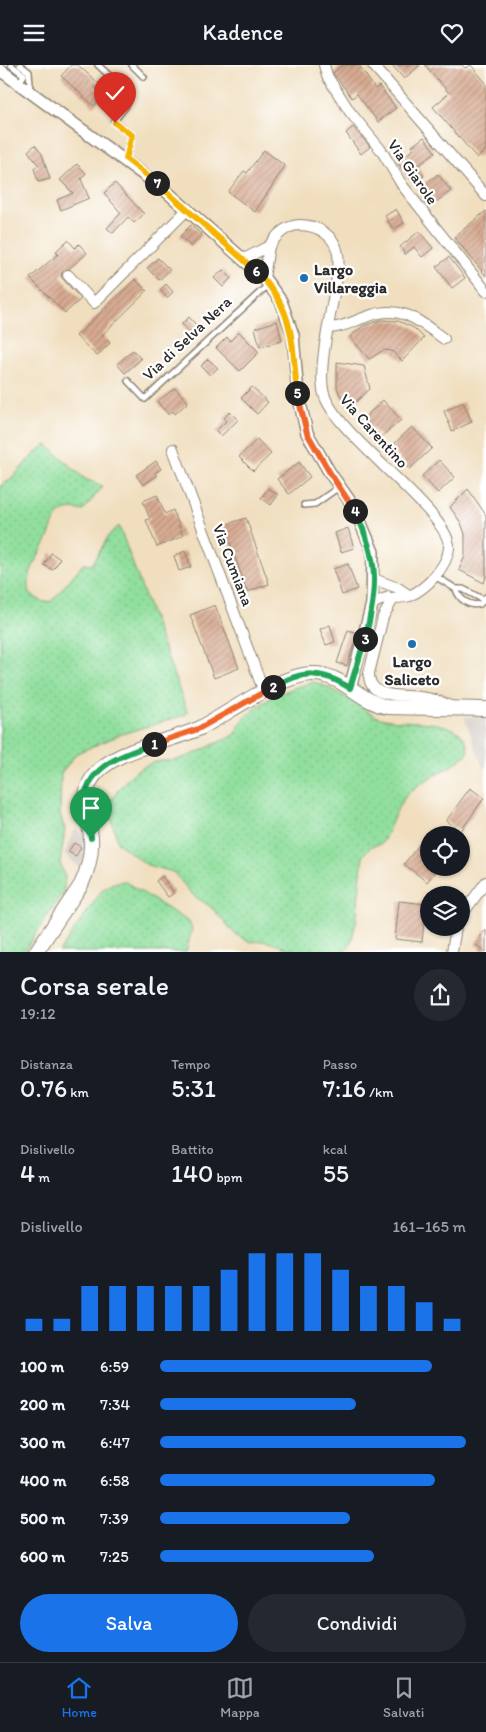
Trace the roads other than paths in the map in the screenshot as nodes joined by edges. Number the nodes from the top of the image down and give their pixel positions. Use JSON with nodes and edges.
{"nodes":[{"id":1,"x":11,"y":65,"type":"edge"},
{"id":2,"x":20,"y":65,"type":"edge"},
{"id":3,"x":98,"y":65,"type":"edge"},
{"id":4,"x":132,"y":65,"type":"edge"},
{"id":5,"x":324,"y":65,"type":"edge"},
{"id":6,"x":378,"y":67,"type":"edge"},
{"id":7,"x":0,"y":70,"type":"edge"},
{"id":8,"x":144,"y":77,"type":"dead end"},
{"id":9,"x":23,"y":86,"type":"junction"},
{"id":10,"x":126,"y":159,"type":"junction"},
{"id":11,"x":486,"y":196,"type":"edge"},
{"id":12,"x":188,"y":209,"type":"junction"},
{"id":13,"x":269,"y":246,"type":"junction"},
{"id":14,"x":244,"y":259,"type":"junction"},
{"id":15,"x":68,"y":275,"type":"dead end"},
{"id":16,"x":266,"y":281,"type":"junction"},
{"id":17,"x":486,"y":291,"type":"edge"},
{"id":18,"x":329,"y":328,"type":"junction"},
{"id":19,"x":444,"y":339,"type":"dead end"},
{"id":20,"x":128,"y":381,"type":"dead end"},
{"id":21,"x":173,"y":449,"type":"dead end"},
{"id":22,"x":339,"y":487,"type":"junction"},
{"id":23,"x":304,"y":505,"type":"dead end"},
{"id":24,"x":434,"y":576,"type":"junction"},
{"id":25,"x":374,"y":579,"type":"junction"},
{"id":26,"x":456,"y":589,"type":"junction"},
{"id":27,"x":410,"y":596,"type":"junction"},
{"id":28,"x":393,"y":599,"type":"junction"},
{"id":29,"x":485,"y":599,"type":"edge"},
{"id":30,"x":372,"y":603,"type":"junction"},
{"id":31,"x":350,"y":688,"type":"junction"},
{"id":32,"x":264,"y":692,"type":"junction"},
{"id":33,"x":452,"y":707,"type":"junction"},
{"id":34,"x":486,"y":709,"type":"edge"},
{"id":35,"x":486,"y":882,"type":"edge"},
{"id":36,"x":470,"y":904,"type":"edge"},
{"id":37,"x":455,"y":936,"type":"edge"},
{"id":38,"x":36,"y":952,"type":"edge"},
{"id":39,"x":452,"y":952,"type":"edge"}],
"edges":[{"from":1,"to":9,"type":"lane"},
{"from":2,"to":9,"type":"lane"},
{"from":3,"to":10,"type":"lane"},
{"from":4,"to":8,"type":"lane"},
{"from":5,"to":17,"type":"street","name":"Via Giarole"},
{"from":6,"to":11,"type":"street"},
{"from":7,"to":9,"type":"street"},
{"from":9,"to":10,"type":"street"},
{"from":10,"to":12,"type":"street"},
{"from":12,"to":14,"type":"street"},
{"from":12,"to":15,"type":"street"},
{"from":13,"to":14,"type":"street","name":"Via Carentino"},
{"from":13,"to":16,"type":"street"},
{"from":13,"to":18,"type":"street","name":"Via Carentino"},
{"from":14,"to":16,"type":"street"},
{"from":16,"to":20,"type":"lane","name":"Via di Selva Nera"},
{"from":16,"to":22,"type":"street"},
{"from":18,"to":19,"type":"street"},
{"from":18,"to":24,"type":"street","name":"Via Carentino"},
{"from":21,"to":32,"type":"street","name":"Via Cumiana"},
{"from":22,"to":23,"type":"lane"},
{"from":22,"to":25,"type":"street"},
{"from":24,"to":26,"type":"lane"},
{"from":24,"to":27,"type":"street","name":"Via Carentino"},
{"from":25,"to":27,"type":"street"},
{"from":25,"to":30,"type":"street"},
{"from":26,"to":29,"type":"lane"},
{"from":26,"to":29,"type":"lane"},
{"from":27,"to":28,"type":"street","name":"Via Carentino"},
{"from":28,"to":30,"type":"street","name":"Via Carentino"},
{"from":28,"to":33,"type":"street"},
{"from":30,"to":31,"type":"street"},
{"from":31,"to":32,"type":"main road"},
{"from":31,"to":33,"type":"main road"},
{"from":32,"to":38,"type":"main road"},
{"from":33,"to":34,"type":"main road"},
{"from":35,"to":36,"type":"street"},
{"from":37,"to":39,"type":"street"}]}
